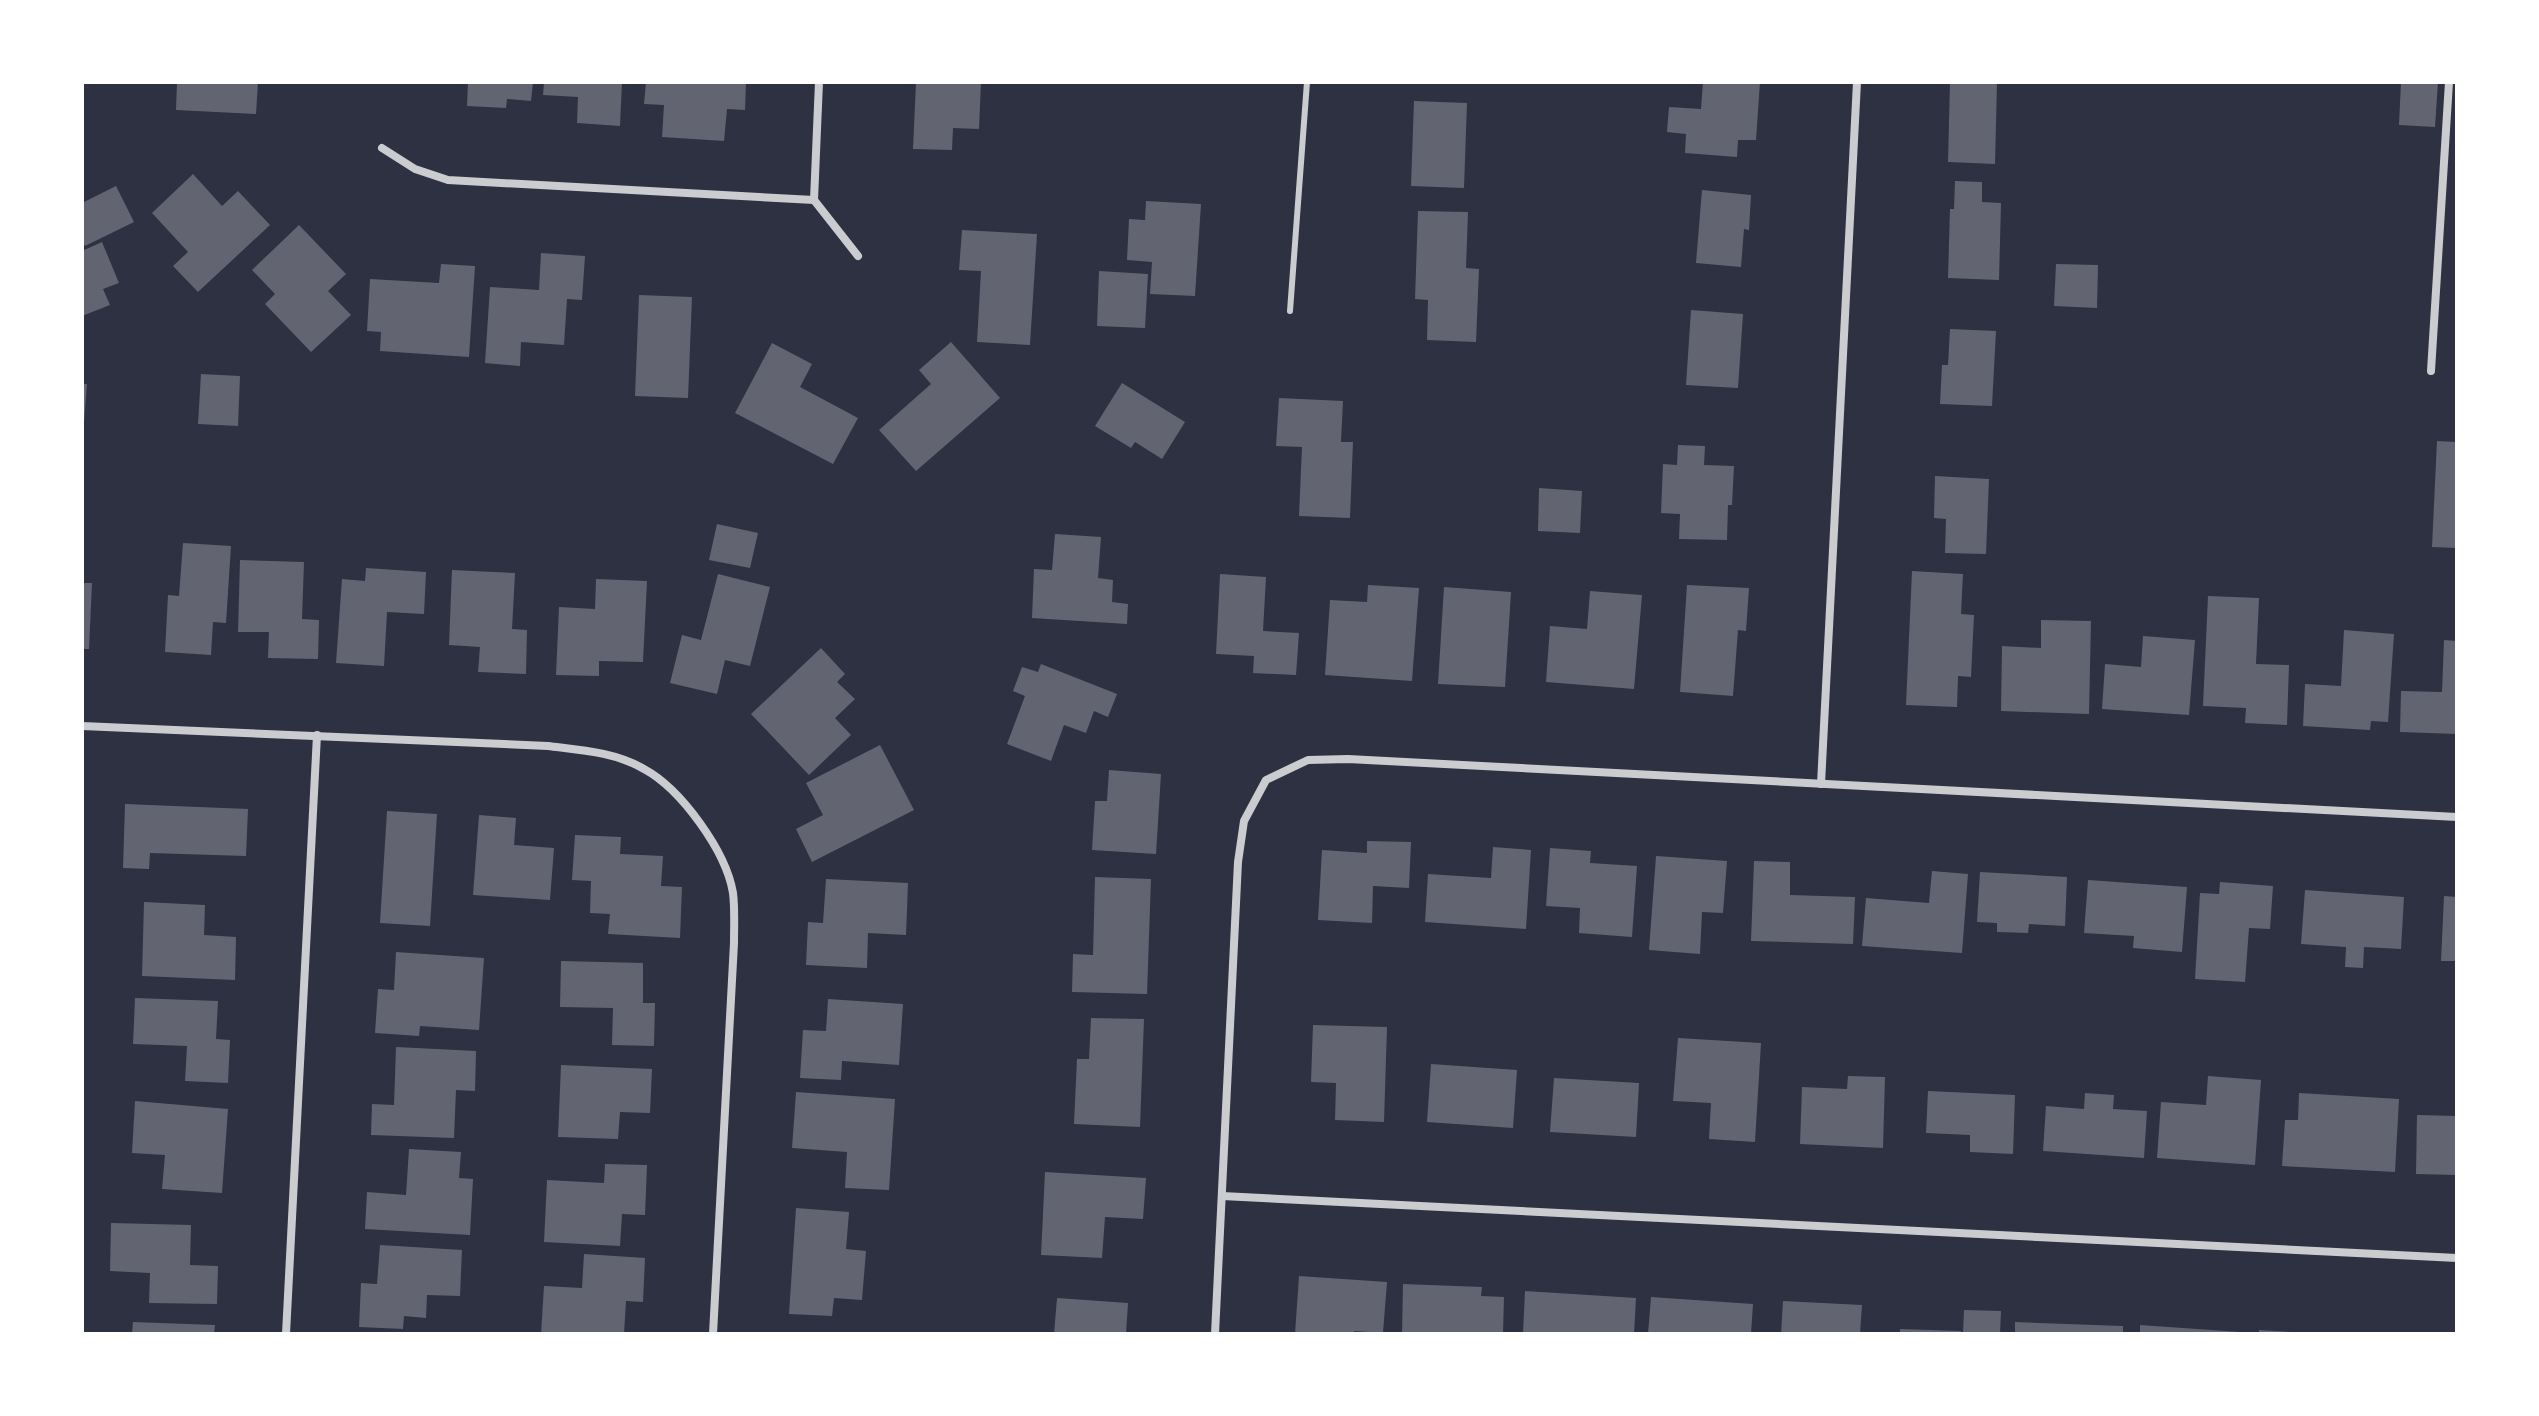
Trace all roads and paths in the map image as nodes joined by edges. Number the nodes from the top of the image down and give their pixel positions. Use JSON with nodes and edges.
{"nodes":[{"id":1,"x":819,"y":82,"type":"edge"},
{"id":2,"x":1307,"y":82,"type":"edge"},
{"id":3,"x":1857,"y":82,"type":"edge"},
{"id":4,"x":2449,"y":82,"type":"edge"},
{"id":5,"x":382,"y":148,"type":"dead end"},
{"id":6,"x":814,"y":200,"type":"junction"},
{"id":7,"x":858,"y":256,"type":"dead end"},
{"id":8,"x":1290,"y":311,"type":"dead end"},
{"id":9,"x":2431,"y":371,"type":"dead end"},
{"id":10,"x":82,"y":726,"type":"edge"},
{"id":11,"x":317,"y":735,"type":"junction"},
{"id":12,"x":1821,"y":784,"type":"junction"},
{"id":13,"x":2457,"y":817,"type":"edge"},
{"id":14,"x":1222,"y":1196,"type":"junction"},
{"id":15,"x":2457,"y":1258,"type":"edge"},
{"id":16,"x":286,"y":1334,"type":"edge"},
{"id":17,"x":713,"y":1334,"type":"edge"},
{"id":18,"x":1215,"y":1334,"type":"edge"}],
"edges":[{"from":1,"to":6,"type":"street"},
{"from":2,"to":8,"type":"lane"},
{"from":3,"to":12,"type":"street"},
{"from":4,"to":9,"type":"street"},
{"from":5,"to":6,"type":"street"},
{"from":6,"to":7,"type":"street"},
{"from":10,"to":11,"type":"street"},
{"from":11,"to":16,"type":"street"},
{"from":11,"to":17,"type":"street"},
{"from":12,"to":13,"type":"street"},
{"from":12,"to":14,"type":"street"},
{"from":14,"to":15,"type":"street"},
{"from":14,"to":18,"type":"street"}]}
